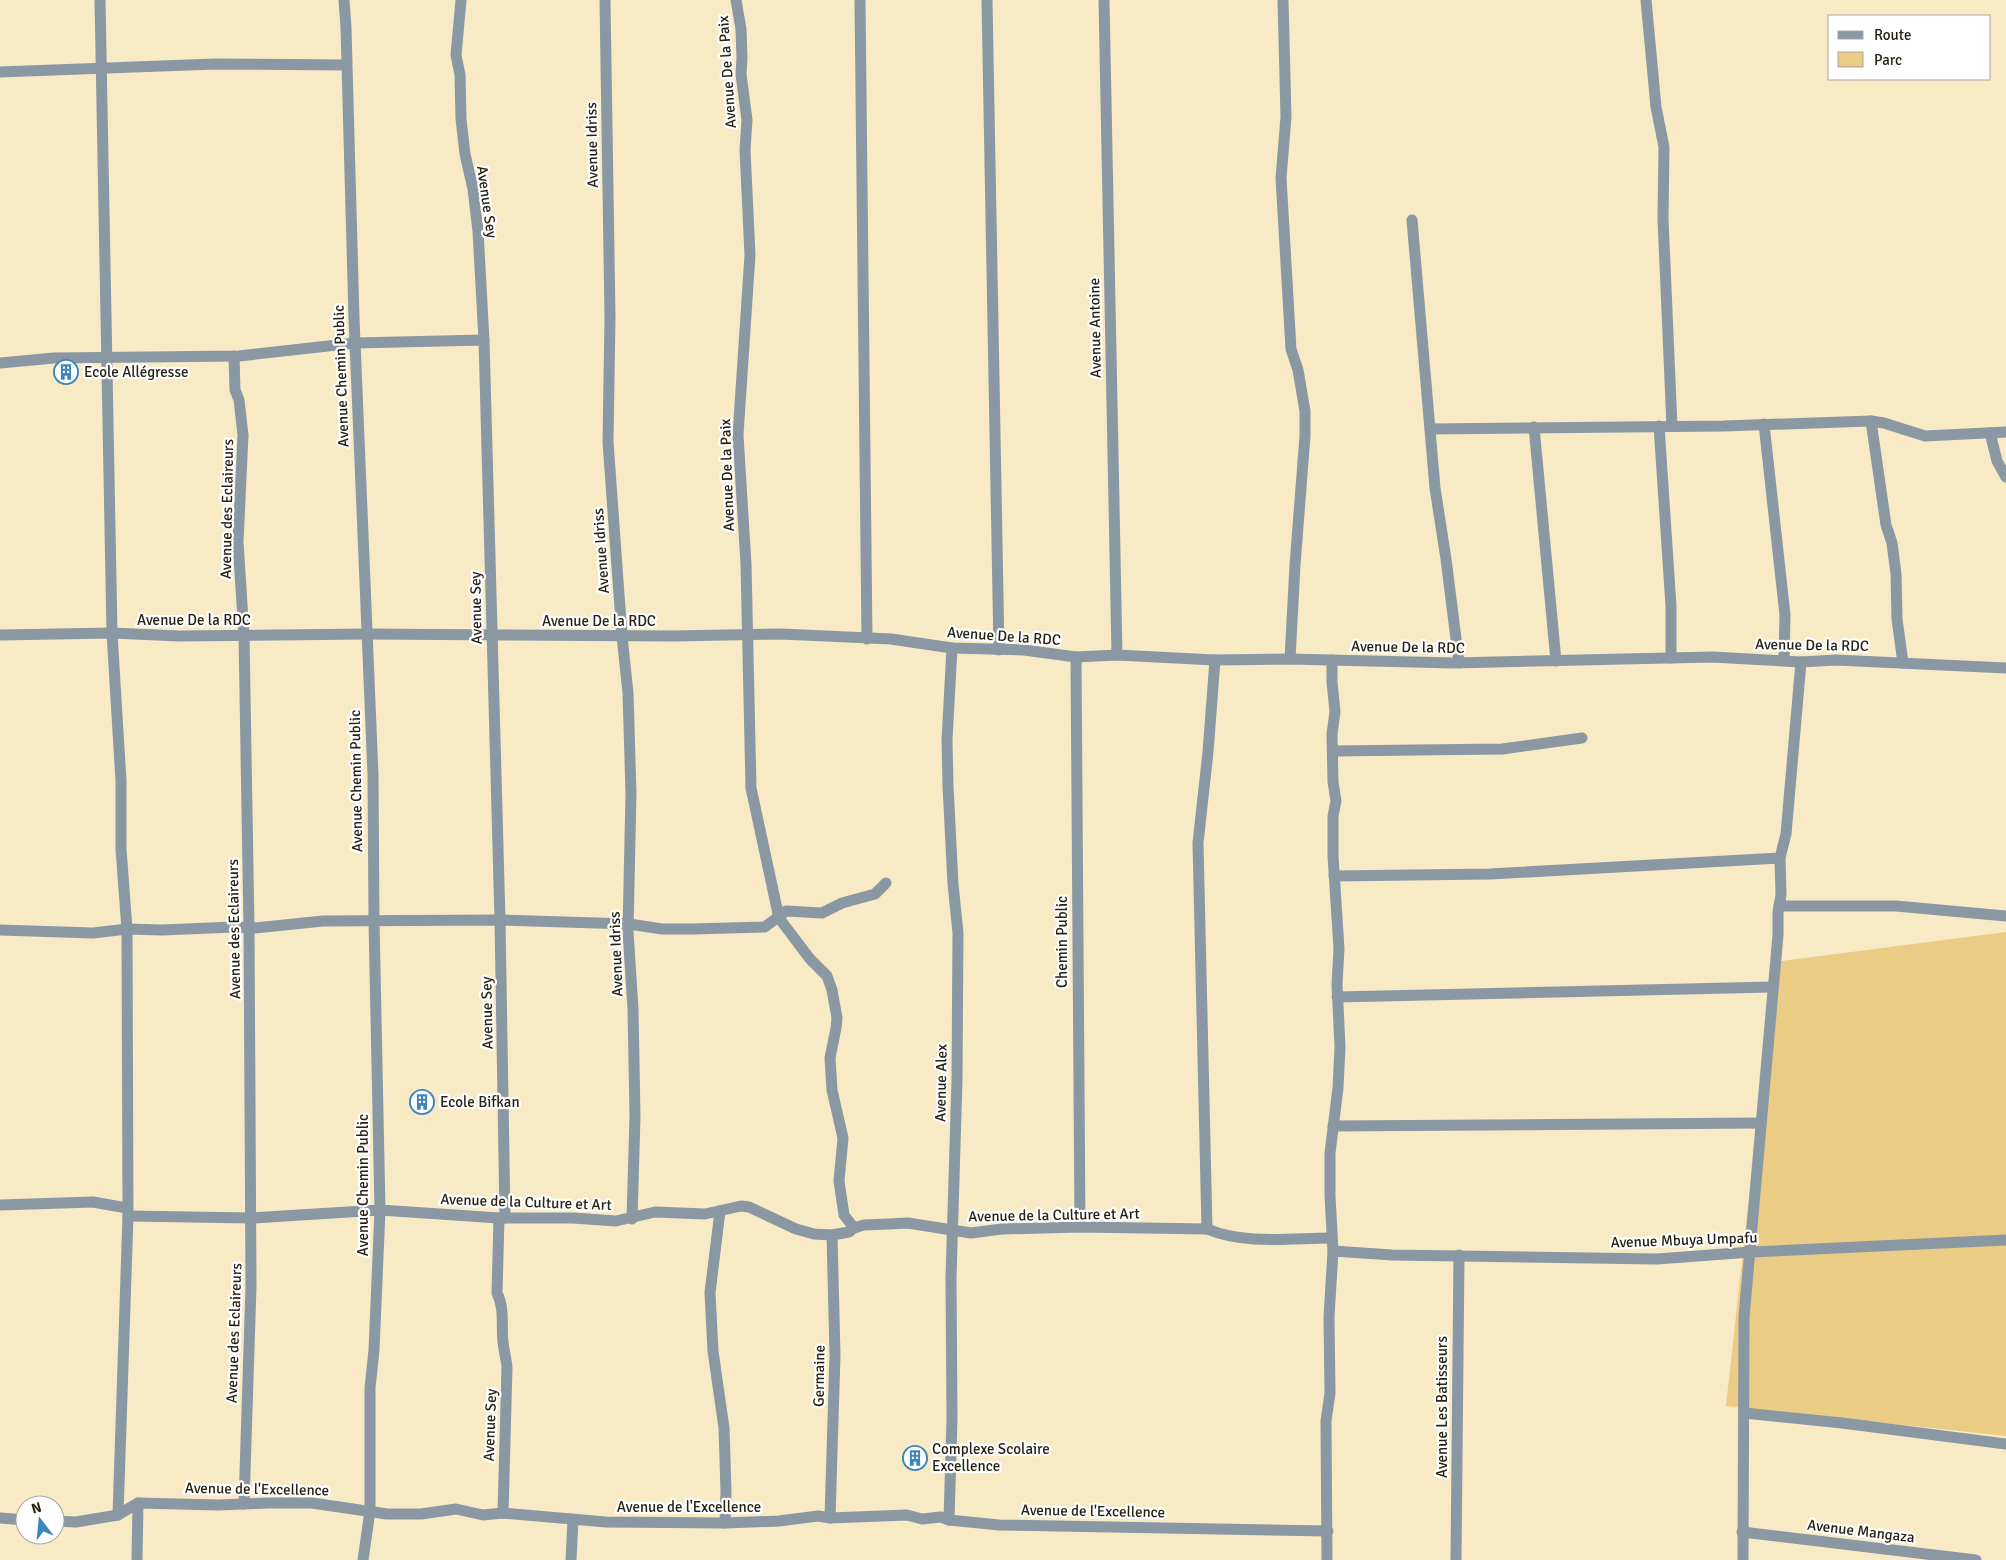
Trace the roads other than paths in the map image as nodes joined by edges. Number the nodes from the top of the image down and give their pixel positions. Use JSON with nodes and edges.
{"nodes":[{"id":1,"x":100,"y":0,"type":"edge"},
{"id":2,"x":344,"y":0,"type":"edge"},
{"id":3,"x":461,"y":0,"type":"edge"},
{"id":4,"x":605,"y":0,"type":"edge"},
{"id":5,"x":736,"y":0,"type":"edge"},
{"id":6,"x":860,"y":0,"type":"edge"},
{"id":7,"x":987,"y":0,"type":"edge"},
{"id":8,"x":1104,"y":0,"type":"edge"},
{"id":9,"x":1283,"y":0,"type":"edge"},
{"id":10,"x":1646,"y":0,"type":"edge"},
{"id":11,"x":346,"y":65,"type":"junction"},
{"id":12,"x":101,"y":70,"type":"junction"},
{"id":13,"x":0,"y":72,"type":"edge"},
{"id":14,"x":1412,"y":220,"type":"dead end"},
{"id":15,"x":484,"y":340,"type":"junction"},
{"id":16,"x":355,"y":343,"type":"junction"},
{"id":17,"x":234,"y":356,"type":"junction"},
{"id":18,"x":108,"y":358,"type":"junction"},
{"id":19,"x":0,"y":363,"type":"edge"},
{"id":20,"x":1871,"y":421,"type":"junction"},
{"id":21,"x":1764,"y":424,"type":"junction"},
{"id":22,"x":1659,"y":426,"type":"junction"},
{"id":23,"x":1672,"y":426,"type":"junction"},
{"id":24,"x":1534,"y":427,"type":"junction"},
{"id":25,"x":1430,"y":429,"type":"junction"},
{"id":26,"x":2006,"y":432,"type":"edge"},
{"id":27,"x":1990,"y":433,"type":"junction"},
{"id":28,"x":2006,"y":477,"type":"edge"},
{"id":29,"x":112,"y":633,"type":"junction"},
{"id":30,"x":366,"y":634,"type":"junction"},
{"id":31,"x":748,"y":634,"type":"junction"},
{"id":32,"x":0,"y":635,"type":"edge"},
{"id":33,"x":244,"y":635,"type":"junction"},
{"id":34,"x":491,"y":635,"type":"junction"},
{"id":35,"x":622,"y":636,"type":"junction"},
{"id":36,"x":867,"y":639,"type":"junction"},
{"id":37,"x":952,"y":648,"type":"junction"},
{"id":38,"x":1000,"y":650,"type":"junction"},
{"id":39,"x":1117,"y":655,"type":"junction"},
{"id":40,"x":1076,"y":657,"type":"junction"},
{"id":41,"x":1671,"y":658,"type":"junction"},
{"id":42,"x":1290,"y":659,"type":"junction"},
{"id":43,"x":1215,"y":660,"type":"junction"},
{"id":44,"x":1332,"y":660,"type":"junction"},
{"id":45,"x":1784,"y":660,"type":"junction"},
{"id":46,"x":1556,"y":661,"type":"junction"},
{"id":47,"x":1801,"y":662,"type":"junction"},
{"id":48,"x":1459,"y":663,"type":"junction"},
{"id":49,"x":1903,"y":663,"type":"junction"},
{"id":50,"x":2006,"y":668,"type":"edge"},
{"id":51,"x":1582,"y":738,"type":"dead end"},
{"id":52,"x":1333,"y":752,"type":"junction"},
{"id":53,"x":1780,"y":858,"type":"junction"},
{"id":54,"x":1334,"y":876,"type":"junction"},
{"id":55,"x":886,"y":883,"type":"dead end"},
{"id":56,"x":1779,"y":906,"type":"junction"},
{"id":57,"x":2006,"y":916,"type":"edge"},
{"id":58,"x":779,"y":918,"type":"junction"},
{"id":59,"x":500,"y":920,"type":"junction"},
{"id":60,"x":374,"y":921,"type":"junction"},
{"id":61,"x":629,"y":924,"type":"junction"},
{"id":62,"x":249,"y":927,"type":"junction"},
{"id":63,"x":127,"y":929,"type":"junction"},
{"id":64,"x":0,"y":930,"type":"edge"},
{"id":65,"x":1772,"y":987,"type":"junction"},
{"id":66,"x":1337,"y":997,"type":"junction"},
{"id":67,"x":1761,"y":1123,"type":"junction"},
{"id":68,"x":1333,"y":1126,"type":"junction"},
{"id":69,"x":0,"y":1205,"type":"edge"},
{"id":70,"x":380,"y":1210,"type":"junction"},
{"id":71,"x":720,"y":1211,"type":"junction"},
{"id":72,"x":128,"y":1212,"type":"junction"},
{"id":73,"x":252,"y":1218,"type":"junction"},
{"id":74,"x":502,"y":1218,"type":"junction"},
{"id":75,"x":632,"y":1219,"type":"junction"},
{"id":76,"x":1080,"y":1227,"type":"junction"},
{"id":77,"x":854,"y":1228,"type":"junction"},
{"id":78,"x":953,"y":1230,"type":"junction"},
{"id":79,"x":1207,"y":1230,"type":"junction"},
{"id":80,"x":832,"y":1235,"type":"junction"},
{"id":81,"x":1331,"y":1238,"type":"junction"},
{"id":82,"x":2006,"y":1240,"type":"edge"},
{"id":83,"x":1333,"y":1251,"type":"junction"},
{"id":84,"x":1751,"y":1252,"type":"junction"},
{"id":85,"x":1458,"y":1254,"type":"junction"},
{"id":86,"x":1744,"y":1413,"type":"junction"},
{"id":87,"x":2006,"y":1444,"type":"edge"},
{"id":88,"x":138,"y":1503,"type":"junction"},
{"id":89,"x":244,"y":1504,"type":"junction"},
{"id":90,"x":370,"y":1511,"type":"junction"},
{"id":91,"x":503,"y":1514,"type":"junction"},
{"id":92,"x":118,"y":1515,"type":"junction"},
{"id":93,"x":0,"y":1518,"type":"edge"},
{"id":94,"x":830,"y":1518,"type":"junction"},
{"id":95,"x":15,"y":1519,"type":"edge"},
{"id":96,"x":573,"y":1520,"type":"junction"},
{"id":97,"x":949,"y":1520,"type":"junction"},
{"id":98,"x":65,"y":1521,"type":"edge"},
{"id":99,"x":725,"y":1523,"type":"junction"},
{"id":100,"x":1328,"y":1531,"type":"junction"},
{"id":101,"x":1742,"y":1532,"type":"junction"},
{"id":102,"x":137,"y":1560,"type":"edge"},
{"id":103,"x":363,"y":1560,"type":"edge"},
{"id":104,"x":571,"y":1560,"type":"edge"},
{"id":105,"x":1327,"y":1560,"type":"edge"},
{"id":106,"x":1456,"y":1560,"type":"edge"},
{"id":107,"x":1742,"y":1560,"type":"edge"},
{"id":108,"x":1976,"y":1560,"type":"edge"}],
"edges":[{"from":1,"to":12,"type":"street"},
{"from":2,"to":11,"type":"street","name":"Avenue Chemin Public"},
{"from":3,"to":15,"type":"street","name":"Avenue Sey"},
{"from":4,"to":35,"type":"street","name":"Avenue Idriss"},
{"from":5,"to":31,"type":"street","name":"Avenue De la Paix"},
{"from":6,"to":36,"type":"street"},
{"from":7,"to":38,"type":"street"},
{"from":8,"to":39,"type":"street","name":"Avenue Antoine"},
{"from":9,"to":42,"type":"street"},
{"from":10,"to":23,"type":"street"},
{"from":11,"to":12,"type":"street"},
{"from":11,"to":16,"type":"street","name":"Avenue Chemin Public"},
{"from":12,"to":13,"type":"street"},
{"from":12,"to":18,"type":"street"},
{"from":14,"to":25,"type":"street"},
{"from":15,"to":16,"type":"street"},
{"from":15,"to":34,"type":"street","name":"Avenue Sey"},
{"from":16,"to":17,"type":"street"},
{"from":16,"to":30,"type":"street","name":"Avenue Chemin Public"},
{"from":17,"to":18,"type":"street"},
{"from":17,"to":33,"type":"street","name":"Avenue des Eclaireurs"},
{"from":18,"to":19,"type":"street"},
{"from":18,"to":29,"type":"street"},
{"from":20,"to":21,"type":"street"},
{"from":20,"to":27,"type":"street"},
{"from":20,"to":49,"type":"street"},
{"from":21,"to":23,"type":"street"},
{"from":21,"to":45,"type":"street"},
{"from":22,"to":23,"type":"street"},
{"from":22,"to":24,"type":"street"},
{"from":22,"to":41,"type":"street"},
{"from":24,"to":25,"type":"street"},
{"from":24,"to":46,"type":"street"},
{"from":25,"to":48,"type":"street"},
{"from":26,"to":27,"type":"street"},
{"from":27,"to":28,"type":"street"},
{"from":29,"to":32,"type":"street","name":"Avenue De la RDC"},
{"from":29,"to":33,"type":"street","name":"Avenue De la RDC"},
{"from":29,"to":63,"type":"street"},
{"from":30,"to":33,"type":"street","name":"Avenue De la RDC"},
{"from":30,"to":34,"type":"street","name":"Avenue De la RDC"},
{"from":30,"to":60,"type":"street","name":"Avenue Chemin Public"},
{"from":31,"to":35,"type":"street","name":"Avenue De la RDC"},
{"from":31,"to":36,"type":"street","name":"Avenue De la RDC"},
{"from":31,"to":58,"type":"street","name":"Avenue De la Paix"},
{"from":33,"to":62,"type":"street","name":"Avenue des Eclaireurs"},
{"from":34,"to":35,"type":"street","name":"Avenue De la RDC"},
{"from":34,"to":59,"type":"street","name":"Avenue Sey"},
{"from":35,"to":61,"type":"street","name":"Avenue Idriss"},
{"from":36,"to":37,"type":"street","name":"Avenue De la RDC"},
{"from":37,"to":38,"type":"street","name":"Avenue De la RDC"},
{"from":37,"to":78,"type":"street","name":"Avenue Alex"},
{"from":38,"to":40,"type":"street","name":"Avenue De la RDC"},
{"from":39,"to":40,"type":"street","name":"Avenue De la RDC"},
{"from":39,"to":43,"type":"street","name":"Avenue De la RDC"},
{"from":40,"to":76,"type":"street","name":"Chemin Public"},
{"from":41,"to":45,"type":"street","name":"Avenue De la RDC"},
{"from":41,"to":46,"type":"street","name":"Avenue De la RDC"},
{"from":42,"to":43,"type":"street","name":"Avenue De la RDC"},
{"from":42,"to":44,"type":"street","name":"Avenue De la RDC"},
{"from":43,"to":79,"type":"street"},
{"from":44,"to":48,"type":"street","name":"Avenue De la RDC"},
{"from":44,"to":52,"type":"street"},
{"from":45,"to":47,"type":"street","name":"Avenue De la RDC"},
{"from":46,"to":48,"type":"street","name":"Avenue De la RDC"},
{"from":47,"to":49,"type":"street","name":"Avenue De la RDC"},
{"from":47,"to":53,"type":"street"},
{"from":49,"to":50,"type":"street","name":"Avenue De la RDC"},
{"from":51,"to":52,"type":"street"},
{"from":52,"to":54,"type":"street"},
{"from":53,"to":54,"type":"street"},
{"from":53,"to":56,"type":"street"},
{"from":54,"to":66,"type":"street"},
{"from":55,"to":58,"type":"street"},
{"from":56,"to":57,"type":"street"},
{"from":56,"to":65,"type":"street"},
{"from":58,"to":61,"type":"street"},
{"from":58,"to":77,"type":"street"},
{"from":59,"to":60,"type":"street"},
{"from":59,"to":61,"type":"street"},
{"from":59,"to":74,"type":"street","name":"Avenue Sey"},
{"from":60,"to":62,"type":"street"},
{"from":60,"to":70,"type":"street","name":"Avenue Chemin Public"},
{"from":61,"to":75,"type":"street","name":"Avenue Idriss"},
{"from":62,"to":63,"type":"street"},
{"from":62,"to":73,"type":"street","name":"Avenue des Eclaireurs"},
{"from":63,"to":64,"type":"street"},
{"from":63,"to":72,"type":"street"},
{"from":65,"to":66,"type":"street"},
{"from":65,"to":67,"type":"street"},
{"from":66,"to":68,"type":"street"},
{"from":67,"to":68,"type":"street"},
{"from":67,"to":84,"type":"street"},
{"from":68,"to":81,"type":"street"},
{"from":69,"to":72,"type":"street","name":"Avenue de la Culture et Art"},
{"from":70,"to":73,"type":"street","name":"Avenue de la Culture et Art"},
{"from":70,"to":74,"type":"street","name":"Avenue de la Culture et Art"},
{"from":70,"to":90,"type":"street","name":"Avenue Chemin Public"},
{"from":71,"to":75,"type":"street","name":"Avenue de la Culture et Art"},
{"from":71,"to":80,"type":"street","name":"Avenue de la Culture et Art"},
{"from":71,"to":99,"type":"street"},
{"from":72,"to":73,"type":"street","name":"Avenue de la Culture et Art"},
{"from":72,"to":92,"type":"street"},
{"from":73,"to":89,"type":"street","name":"Avenue des Eclaireurs"},
{"from":74,"to":75,"type":"street","name":"Avenue de la Culture et Art"},
{"from":74,"to":91,"type":"street","name":"Avenue Sey"},
{"from":76,"to":78,"type":"street","name":"Avenue de la Culture et Art"},
{"from":76,"to":79,"type":"street","name":"Avenue de la Culture et Art"},
{"from":77,"to":78,"type":"street","name":"Avenue de la Culture et Art"},
{"from":77,"to":80,"type":"street","name":"Avenue de la Culture et Art"},
{"from":78,"to":97,"type":"street","name":"Avenue Alex"},
{"from":79,"to":81,"type":"street","name":"Avenue de la Culture et Art"},
{"from":80,"to":94,"type":"street","name":"Germaine"},
{"from":81,"to":83,"type":"street"},
{"from":82,"to":84,"type":"street","name":"Avenue Mbuya Umpafu"},
{"from":83,"to":85,"type":"street","name":"Avenue Mbuya Umpafu"},
{"from":83,"to":100,"type":"street"},
{"from":84,"to":85,"type":"street","name":"Avenue Mbuya Umpafu"},
{"from":84,"to":86,"type":"street"},
{"from":85,"to":106,"type":"street","name":"Avenue Les Batisseurs"},
{"from":86,"to":87,"type":"street"},
{"from":86,"to":101,"type":"street"},
{"from":88,"to":89,"type":"street","name":"Avenue de l'Excellence"},
{"from":88,"to":92,"type":"street"},
{"from":88,"to":102,"type":"street"},
{"from":89,"to":90,"type":"street","name":"Avenue de l'Excellence"},
{"from":90,"to":91,"type":"street","name":"Avenue de l'Excellence"},
{"from":90,"to":103,"type":"street","name":"Avenue Chemin Public"},
{"from":91,"to":96,"type":"street","name":"Avenue de l'Excellence"},
{"from":92,"to":98,"type":"street"},
{"from":93,"to":95,"type":"street"},
{"from":94,"to":97,"type":"street","name":"Avenue de l'Excellence"},
{"from":94,"to":99,"type":"street","name":"Avenue de l'Excellence"},
{"from":96,"to":99,"type":"street","name":"Avenue de l'Excellence"},
{"from":96,"to":104,"type":"street"},
{"from":97,"to":100,"type":"street","name":"Avenue de l'Excellence"},
{"from":100,"to":105,"type":"street"},
{"from":101,"to":107,"type":"street"},
{"from":101,"to":108,"type":"street","name":"Avenue Mangaza"}]}
